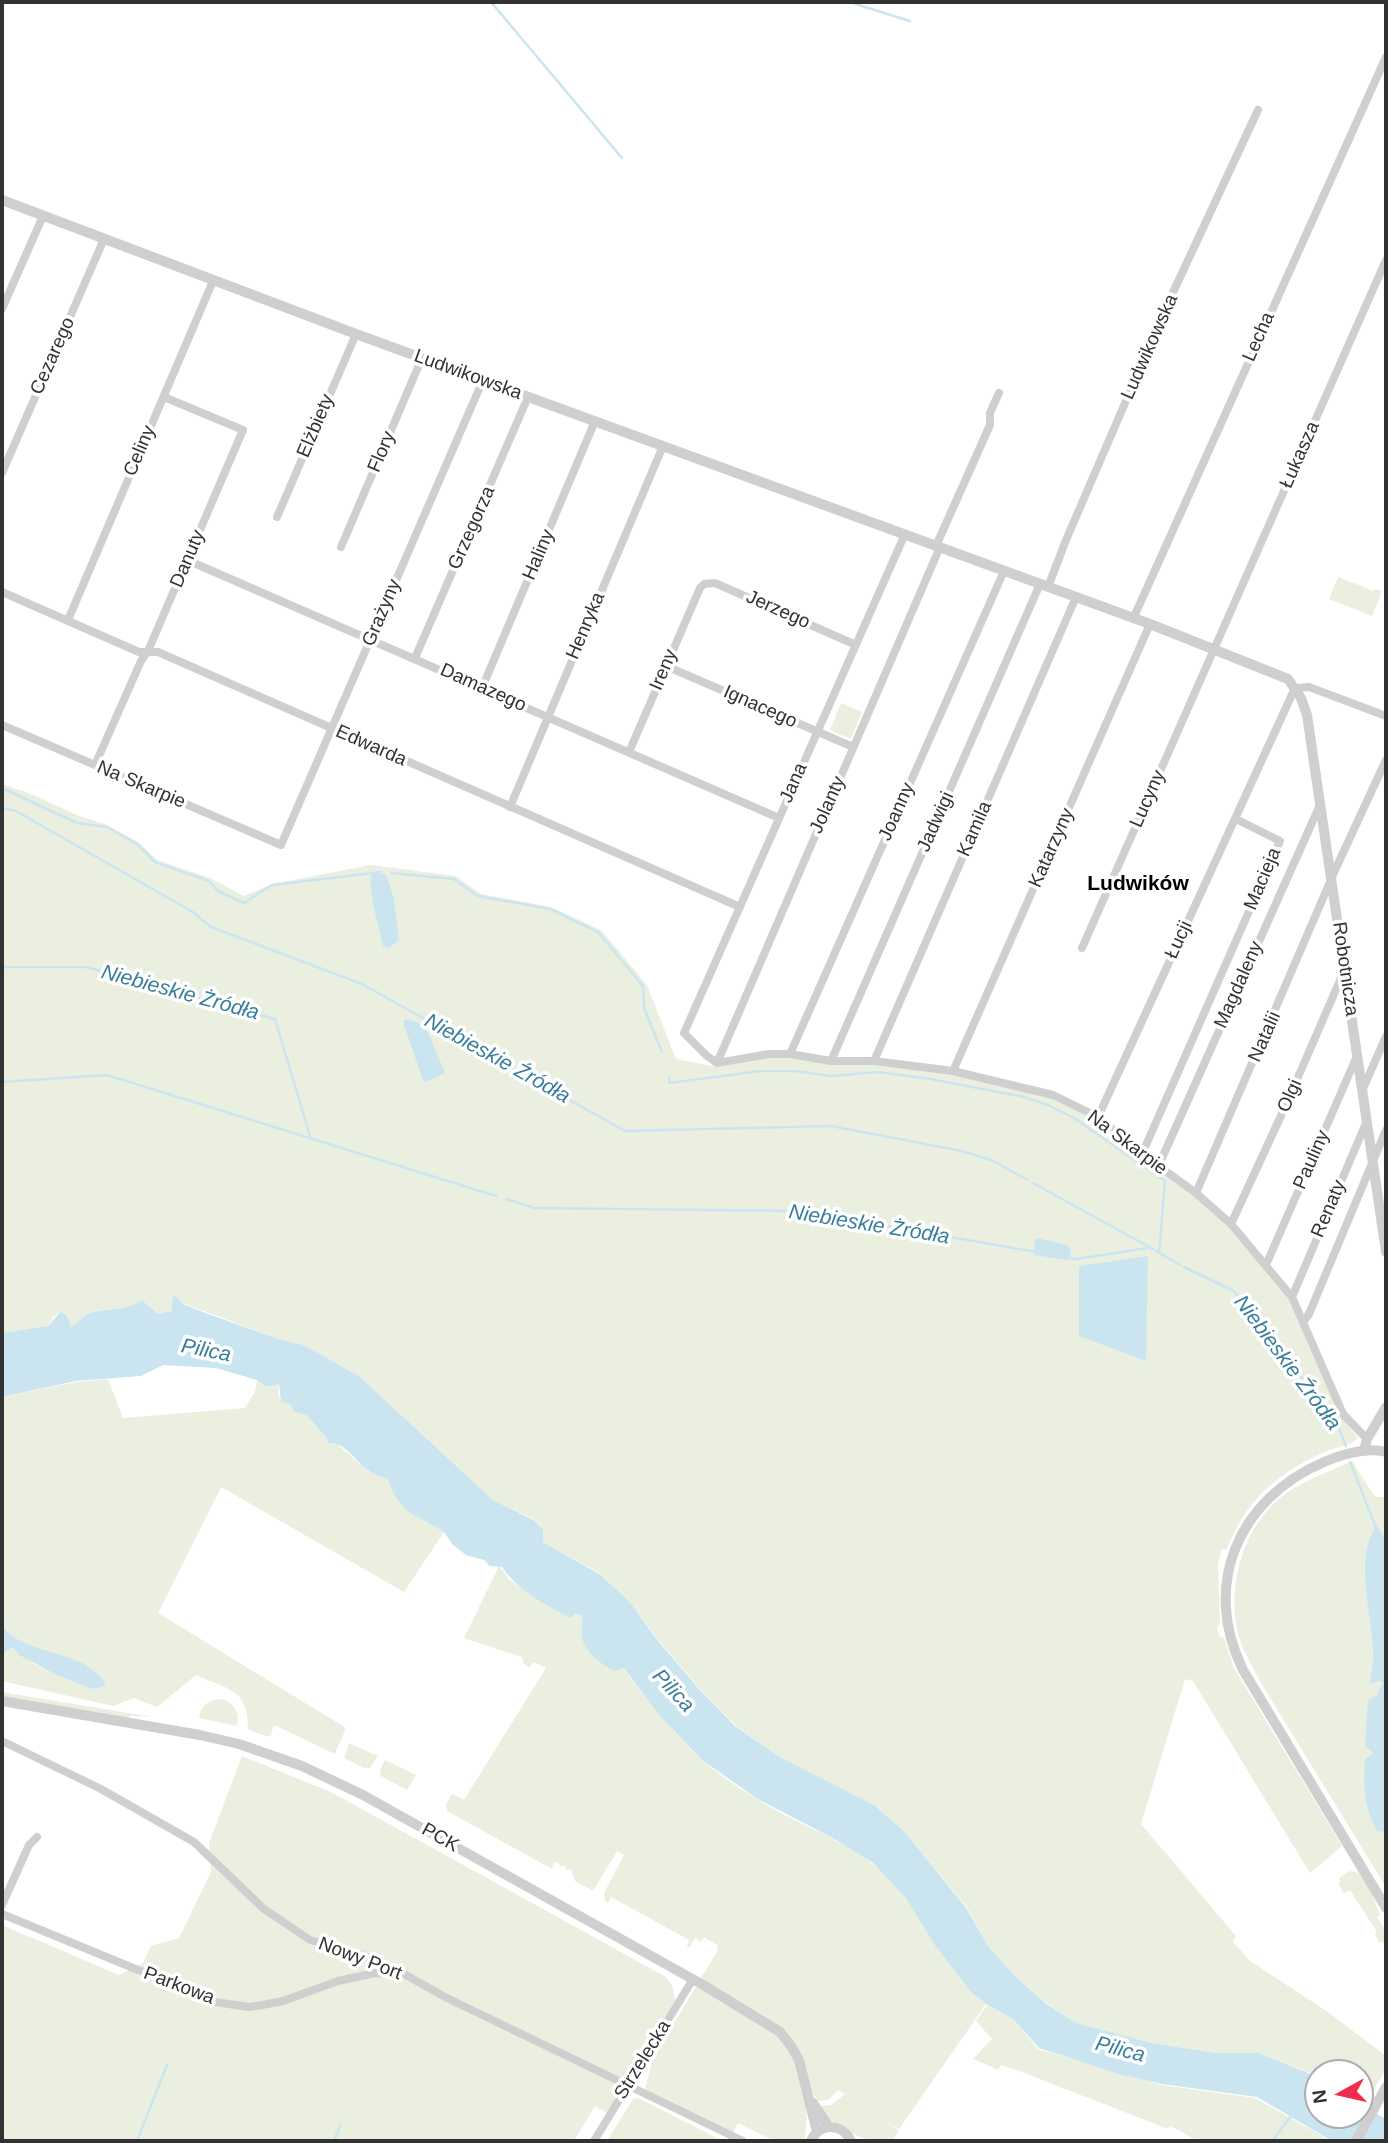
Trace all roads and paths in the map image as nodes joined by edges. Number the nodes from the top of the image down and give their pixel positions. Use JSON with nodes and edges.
{"nodes":[{"id":1,"x":1386,"y":57,"type":"edge"},
{"id":2,"x":1258,"y":110,"type":"dead end"},
{"id":3,"x":2,"y":200,"type":"edge"},
{"id":4,"x":43,"y":216,"type":"junction"},
{"id":5,"x":104,"y":239,"type":"junction"},
{"id":6,"x":1386,"y":260,"type":"edge"},
{"id":7,"x":213,"y":281,"type":"junction"},
{"id":8,"x":2,"y":309,"type":"edge"},
{"id":9,"x":356,"y":334,"type":"junction"},
{"id":10,"x":422,"y":358,"type":"junction"},
{"id":11,"x":483,"y":380,"type":"junction"},
{"id":12,"x":999,"y":393,"type":"dead end"},
{"id":13,"x":164,"y":397,"type":"junction"},
{"id":14,"x":528,"y":397,"type":"junction"},
{"id":15,"x":595,"y":421,"type":"junction"},
{"id":16,"x":663,"y":446,"type":"junction"},
{"id":17,"x":2,"y":473,"type":"edge"},
{"id":18,"x":276,"y":517,"type":"dead end"},
{"id":19,"x":905,"y":534,"type":"junction"},
{"id":20,"x":341,"y":547,"type":"dead end"},
{"id":21,"x":938,"y":547,"type":"junction"},
{"id":22,"x":187,"y":560,"type":"junction"},
{"id":23,"x":1004,"y":570,"type":"junction"},
{"id":24,"x":1044,"y":585,"type":"junction"},
{"id":25,"x":700,"y":588,"type":"joint"},
{"id":26,"x":2,"y":592,"type":"edge"},
{"id":27,"x":1076,"y":597,"type":"junction"},
{"id":28,"x":1133,"y":619,"type":"junction"},
{"id":29,"x":68,"y":620,"type":"junction"},
{"id":30,"x":1150,"y":625,"type":"junction"},
{"id":31,"x":370,"y":639,"type":"junction"},
{"id":32,"x":856,"y":645,"type":"junction"},
{"id":33,"x":1213,"y":649,"type":"junction"},
{"id":34,"x":148,"y":651,"type":"junction"},
{"id":35,"x":415,"y":658,"type":"junction"},
{"id":36,"x":666,"y":666,"type":"junction"},
{"id":37,"x":482,"y":688,"type":"junction"},
{"id":38,"x":1295,"y":688,"type":"junction"},
{"id":39,"x":1386,"y":716,"type":"edge"},
{"id":40,"x":547,"y":717,"type":"junction"},
{"id":41,"x":2,"y":725,"type":"edge"},
{"id":42,"x":331,"y":729,"type":"junction"},
{"id":43,"x":817,"y":732,"type":"junction"},
{"id":44,"x":853,"y":747,"type":"junction"},
{"id":45,"x":629,"y":752,"type":"junction"},
{"id":46,"x":1386,"y":761,"type":"edge"},
{"id":47,"x":95,"y":765,"type":"junction"},
{"id":48,"x":1321,"y":803,"type":"junction"},
{"id":49,"x":510,"y":807,"type":"junction"},
{"id":50,"x":779,"y":818,"type":"junction"},
{"id":51,"x":1236,"y":819,"type":"junction"},
{"id":52,"x":281,"y":845,"type":"joint"},
{"id":53,"x":1333,"y":881,"type":"junction"},
{"id":54,"x":740,"y":907,"type":"junction"},
{"id":55,"x":1082,"y":948,"type":"dead end"},
{"id":56,"x":1346,"y":967,"type":"junction"},
{"id":57,"x":1386,"y":1036,"type":"edge"},
{"id":58,"x":790,"y":1054,"type":"junction"},
{"id":59,"x":1358,"y":1054,"type":"junction"},
{"id":60,"x":831,"y":1061,"type":"junction"},
{"id":61,"x":874,"y":1062,"type":"junction"},
{"id":62,"x":717,"y":1063,"type":"junction"},
{"id":63,"x":953,"y":1071,"type":"junction"},
{"id":64,"x":1363,"y":1089,"type":"junction"},
{"id":65,"x":1098,"y":1117,"type":"junction"},
{"id":66,"x":1367,"y":1121,"type":"junction"},
{"id":67,"x":1386,"y":1130,"type":"edge"},
{"id":68,"x":1142,"y":1154,"type":"junction"},
{"id":69,"x":1373,"y":1164,"type":"junction"},
{"id":70,"x":1158,"y":1167,"type":"junction"},
{"id":71,"x":1196,"y":1193,"type":"junction"},
{"id":72,"x":1384,"y":1216,"type":"edge"},
{"id":73,"x":1231,"y":1224,"type":"junction"},
{"id":74,"x":1386,"y":1252,"type":"edge"},
{"id":75,"x":1266,"y":1265,"type":"junction"},
{"id":76,"x":1292,"y":1297,"type":"junction"},
{"id":77,"x":1303,"y":1322,"type":"junction"},
{"id":78,"x":1386,"y":1408,"type":"edge"},
{"id":79,"x":1367,"y":1439,"type":"junction"},
{"id":80,"x":1364,"y":1450,"type":"junction"},
{"id":81,"x":1386,"y":1452,"type":"edge"},
{"id":82,"x":2,"y":1701,"type":"edge"},
{"id":83,"x":2,"y":1741,"type":"edge"},
{"id":84,"x":37,"y":1837,"type":"dead end"},
{"id":85,"x":2,"y":1905,"type":"edge"},
{"id":86,"x":1386,"y":1908,"type":"edge"},
{"id":87,"x":2,"y":1914,"type":"edge"},
{"id":88,"x":404,"y":1974,"type":"junction"},
{"id":89,"x":693,"y":1979,"type":"junction"},
{"id":90,"x":628,"y":2086,"type":"junction"},
{"id":91,"x":1386,"y":2087,"type":"edge"},
{"id":92,"x":809,"y":2096,"type":"junction"},
{"id":93,"x":829,"y":2127,"type":"junction"},
{"id":94,"x":814,"y":2137,"type":"edge"},
{"id":95,"x":594,"y":2141,"type":"edge"},
{"id":96,"x":743,"y":2141,"type":"edge"},
{"id":97,"x":852,"y":2141,"type":"edge"},
{"id":98,"x":1356,"y":2141,"type":"edge"}],
"edges":[{"from":1,"to":28,"type":"street","name":"Lecha"},
{"from":2,"to":24,"type":"street","name":"Ludwikowska"},
{"from":3,"to":4,"type":"street","name":"Ludwikowska"},
{"from":4,"to":5,"type":"street","name":"Ludwikowska"},
{"from":4,"to":8,"type":"street"},
{"from":5,"to":7,"type":"street","name":"Ludwikowska"},
{"from":5,"to":17,"type":"street","name":"Cezarego"},
{"from":6,"to":33,"type":"street","name":"Łukasza"},
{"from":7,"to":9,"type":"street","name":"Ludwikowska"},
{"from":7,"to":13,"type":"street","name":"Celiny"},
{"from":9,"to":10,"type":"street","name":"Ludwikowska"},
{"from":9,"to":18,"type":"street","name":"Elżbiety"},
{"from":10,"to":11,"type":"street","name":"Ludwikowska"},
{"from":10,"to":20,"type":"street","name":"Flory"},
{"from":11,"to":14,"type":"street","name":"Ludwikowska"},
{"from":11,"to":31,"type":"street","name":"Grażyny"},
{"from":12,"to":21,"type":"street"},
{"from":13,"to":22,"type":"street","name":"Danuty"},
{"from":13,"to":29,"type":"street","name":"Celiny"},
{"from":14,"to":15,"type":"street","name":"Ludwikowska"},
{"from":14,"to":35,"type":"street","name":"Grzegorza"},
{"from":15,"to":16,"type":"street","name":"Ludwikowska"},
{"from":15,"to":37,"type":"street","name":"Haliny"},
{"from":16,"to":19,"type":"street","name":"Ludwikowska"},
{"from":16,"to":40,"type":"street","name":"Henryka"},
{"from":19,"to":21,"type":"street","name":"Ludwikowska"},
{"from":19,"to":32,"type":"street","name":"Jana"},
{"from":21,"to":23,"type":"street","name":"Ludwikowska"},
{"from":21,"to":44,"type":"street","name":"Jolanty"},
{"from":22,"to":31,"type":"street","name":"Damazego"},
{"from":22,"to":34,"type":"street","name":"Danuty"},
{"from":23,"to":24,"type":"street","name":"Ludwikowska"},
{"from":23,"to":58,"type":"street","name":"Joanny"},
{"from":24,"to":27,"type":"street","name":"Ludwikowska"},
{"from":24,"to":60,"type":"street","name":"Jadwigi"},
{"from":25,"to":32,"type":"street","name":"Jerzego"},
{"from":25,"to":36,"type":"street","name":"Ireny"},
{"from":26,"to":29,"type":"street","name":"Edwarda"},
{"from":27,"to":28,"type":"street","name":"Ludwikowska"},
{"from":27,"to":61,"type":"street","name":"Kamila"},
{"from":28,"to":30,"type":"street","name":"Ludwikowska"},
{"from":29,"to":34,"type":"street","name":"Edwarda"},
{"from":30,"to":33,"type":"street","name":"Ludwikowska"},
{"from":30,"to":63,"type":"street","name":"Katarzyny"},
{"from":31,"to":35,"type":"street","name":"Damazego"},
{"from":31,"to":42,"type":"street","name":"Grażyny"},
{"from":32,"to":43,"type":"street","name":"Jana"},
{"from":33,"to":38,"type":"street","name":"Ludwikowska"},
{"from":33,"to":55,"type":"street","name":"Lucyny"},
{"from":34,"to":42,"type":"street","name":"Edwarda"},
{"from":34,"to":47,"type":"street","name":"Danuty"},
{"from":35,"to":37,"type":"street","name":"Damazego"},
{"from":36,"to":43,"type":"street","name":"Ignacego"},
{"from":36,"to":45,"type":"street","name":"Ireny"},
{"from":37,"to":40,"type":"street","name":"Damazego"},
{"from":38,"to":39,"type":"street","name":"Ludwikowska"},
{"from":38,"to":48,"type":"street","name":"Robotnicza"},
{"from":38,"to":51,"type":"street","name":"Łucji"},
{"from":40,"to":45,"type":"street","name":"Damazego"},
{"from":40,"to":49,"type":"street","name":"Henryka"},
{"from":41,"to":47,"type":"street","name":"Na Skarpie"},
{"from":42,"to":49,"type":"street","name":"Edwarda"},
{"from":42,"to":52,"type":"street","name":"Grażyny"},
{"from":43,"to":44,"type":"street","name":"Ignacego"},
{"from":43,"to":50,"type":"street","name":"Jana"},
{"from":44,"to":62,"type":"street","name":"Jolanty"},
{"from":45,"to":50,"type":"street","name":"Damazego"},
{"from":46,"to":53,"type":"street","name":"Natalii"},
{"from":47,"to":52,"type":"street","name":"Na Skarpie"},
{"from":48,"to":53,"type":"street","name":"Robotnicza"},
{"from":48,"to":70,"type":"street","name":"Magdaleny"},
{"from":49,"to":54,"type":"street","name":"Edwarda"},
{"from":50,"to":54,"type":"street","name":"Jana"},
{"from":51,"to":65,"type":"street","name":"Łucji"},
{"from":51,"to":68,"type":"street","name":"Macieja"},
{"from":53,"to":56,"type":"street","name":"Robotnicza"},
{"from":53,"to":71,"type":"street","name":"Natalii"},
{"from":54,"to":62,"type":"street","name":"Jana"},
{"from":56,"to":59,"type":"street","name":"Robotnicza"},
{"from":56,"to":73,"type":"street","name":"Olgi"},
{"from":57,"to":64,"type":"street"},
{"from":58,"to":60,"type":"street","name":"Na Skarpie"},
{"from":58,"to":62,"type":"street","name":"Na Skarpie"},
{"from":59,"to":64,"type":"street","name":"Robotnicza"},
{"from":59,"to":75,"type":"street","name":"Pauliny"},
{"from":60,"to":61,"type":"street","name":"Na Skarpie"},
{"from":61,"to":63,"type":"street","name":"Na Skarpie"},
{"from":63,"to":65,"type":"street","name":"Na Skarpie"},
{"from":64,"to":66,"type":"street","name":"Robotnicza"},
{"from":65,"to":68,"type":"street","name":"Na Skarpie"},
{"from":66,"to":69,"type":"street","name":"Robotnicza"},
{"from":66,"to":76,"type":"street","name":"Renaty"},
{"from":67,"to":69,"type":"street"},
{"from":68,"to":70,"type":"street","name":"Na Skarpie"},
{"from":69,"to":72,"type":"street","name":"Robotnicza"},
{"from":69,"to":77,"type":"street"},
{"from":70,"to":71,"type":"street","name":"Na Skarpie"},
{"from":71,"to":73,"type":"street","name":"Na Skarpie"},
{"from":72,"to":74,"type":"street","name":"Robotnicza"},
{"from":73,"to":75,"type":"street","name":"Na Skarpie"},
{"from":75,"to":76,"type":"street","name":"Na Skarpie"},
{"from":76,"to":77,"type":"street","name":"Na Skarpie"},
{"from":77,"to":79,"type":"street","name":"Na Skarpie"},
{"from":78,"to":79,"type":"street"},
{"from":79,"to":80,"type":"street"},
{"from":80,"to":81,"type":"street"},
{"from":80,"to":86,"type":"street"},
{"from":82,"to":89,"type":"street","name":"PCK"},
{"from":83,"to":88,"type":"street","name":"Nowy Port"},
{"from":84,"to":85,"type":"street"},
{"from":87,"to":88,"type":"street","name":"Parkowa"},
{"from":88,"to":90,"type":"street","name":"Nowy Port"},
{"from":89,"to":90,"type":"street","name":"Strzelecka"},
{"from":89,"to":92,"type":"street","name":"PCK"},
{"from":90,"to":95,"type":"street","name":"Strzelecka"},
{"from":90,"to":96,"type":"street","name":"Nowy Port"},
{"from":91,"to":98,"type":"street"},
{"from":92,"to":93,"type":"street","name":"PCK"},
{"from":92,"to":94,"type":"street","name":"PCK"},
{"from":93,"to":94,"type":"street"},
{"from":93,"to":97,"type":"street"}]}
